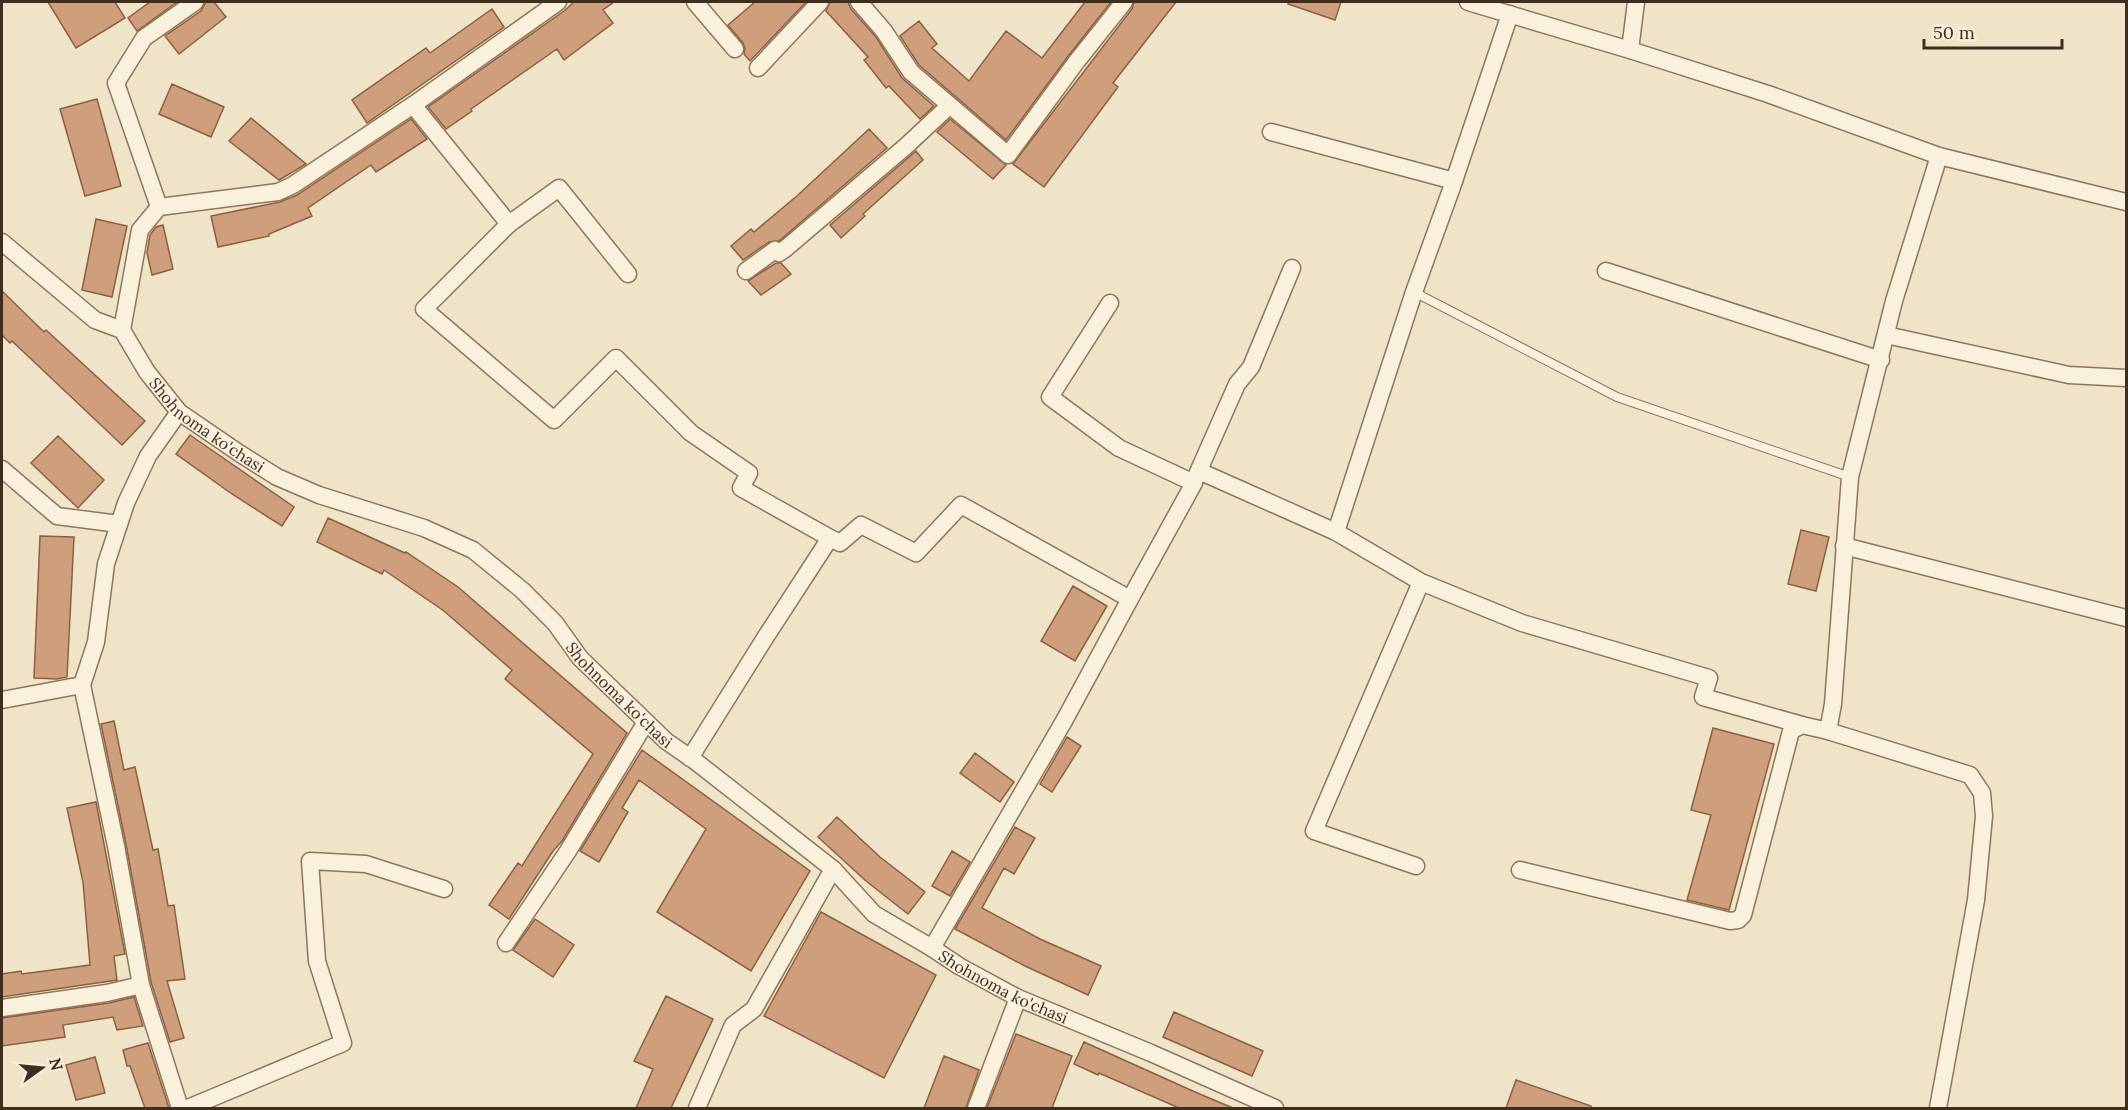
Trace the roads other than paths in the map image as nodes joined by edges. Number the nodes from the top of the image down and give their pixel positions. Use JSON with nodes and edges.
{"nodes":[{"id":1,"x":195,"y":2,"type":"edge"},
{"id":2,"x":558,"y":2,"type":"edge"},
{"id":3,"x":695,"y":2,"type":"edge"},
{"id":4,"x":820,"y":2,"type":"edge"},
{"id":5,"x":859,"y":2,"type":"edge"},
{"id":6,"x":1124,"y":2,"type":"edge"},
{"id":7,"x":1468,"y":2,"type":"edge"},
{"id":8,"x":1636,"y":2,"type":"edge"},
{"id":9,"x":1510,"y":14,"type":"junction"},
{"id":10,"x":735,"y":49,"type":"dead end"},
{"id":11,"x":1630,"y":50,"type":"junction"},
{"id":12,"x":758,"y":68,"type":"dead end"},
{"id":13,"x":413,"y":105,"type":"junction"},
{"id":14,"x":949,"y":106,"type":"junction"},
{"id":15,"x":1271,"y":132,"type":"dead end"},
{"id":16,"x":1939,"y":156,"type":"junction"},
{"id":17,"x":1454,"y":181,"type":"junction"},
{"id":18,"x":2127,"y":202,"type":"edge"},
{"id":19,"x":159,"y":207,"type":"junction"},
{"id":20,"x":509,"y":224,"type":"junction"},
{"id":21,"x":2,"y":242,"type":"edge"},
{"id":22,"x":1292,"y":268,"type":"dead end"},
{"id":23,"x":1606,"y":271,"type":"dead end"},
{"id":24,"x":746,"y":272,"type":"dead end"},
{"id":25,"x":628,"y":274,"type":"dead end"},
{"id":26,"x":1414,"y":292,"type":"junction"},
{"id":27,"x":1110,"y":303,"type":"dead end"},
{"id":28,"x":122,"y":330,"type":"junction"},
{"id":29,"x":1886,"y":335,"type":"junction"},
{"id":30,"x":1881,"y":360,"type":"junction"},
{"id":31,"x":2127,"y":378,"type":"edge"},
{"id":32,"x":179,"y":412,"type":"junction"},
{"id":33,"x":2,"y":469,"type":"edge"},
{"id":34,"x":1196,"y":477,"type":"junction"},
{"id":35,"x":1850,"y":477,"type":"junction"},
{"id":36,"x":118,"y":524,"type":"junction"},
{"id":37,"x":1336,"y":532,"type":"junction"},
{"id":38,"x":831,"y":538,"type":"junction"},
{"id":39,"x":1844,"y":546,"type":"junction"},
{"id":40,"x":1421,"y":582,"type":"junction"},
{"id":41,"x":1130,"y":599,"type":"junction"},
{"id":42,"x":2127,"y":618,"type":"edge"},
{"id":43,"x":82,"y":685,"type":"junction"},
{"id":44,"x":2,"y":700,"type":"edge"},
{"id":45,"x":646,"y":722,"type":"junction"},
{"id":46,"x":1802,"y":725,"type":"junction"},
{"id":47,"x":1828,"y":731,"type":"junction"},
{"id":48,"x":690,"y":758,"type":"junction"},
{"id":49,"x":1416,"y":866,"type":"dead end"},
{"id":50,"x":832,"y":869,"type":"junction"},
{"id":51,"x":1520,"y":870,"type":"dead end"},
{"id":52,"x":444,"y":890,"type":"dead end"},
{"id":53,"x":506,"y":943,"type":"dead end"},
{"id":54,"x":933,"y":948,"type":"junction"},
{"id":55,"x":141,"y":985,"type":"junction"},
{"id":56,"x":1018,"y":998,"type":"junction"},
{"id":57,"x":2,"y":1008,"type":"edge"},
{"id":58,"x":180,"y":1108,"type":"edge"},
{"id":59,"x":188,"y":1108,"type":"edge"},
{"id":60,"x":697,"y":1108,"type":"edge"},
{"id":61,"x":976,"y":1108,"type":"edge"},
{"id":62,"x":1275,"y":1108,"type":"edge"},
{"id":63,"x":1938,"y":1108,"type":"edge"}],
"edges":[{"from":1,"to":19,"type":"street"},
{"from":2,"to":13,"type":"street"},
{"from":3,"to":10,"type":"street"},
{"from":4,"to":12,"type":"street"},
{"from":5,"to":14,"type":"street"},
{"from":6,"to":14,"type":"street"},
{"from":7,"to":9,"type":"street"},
{"from":8,"to":11,"type":"street"},
{"from":9,"to":11,"type":"street"},
{"from":9,"to":17,"type":"street"},
{"from":11,"to":16,"type":"street"},
{"from":13,"to":19,"type":"street"},
{"from":13,"to":20,"type":"street"},
{"from":14,"to":24,"type":"street"},
{"from":15,"to":17,"type":"street"},
{"from":16,"to":18,"type":"street"},
{"from":16,"to":29,"type":"street"},
{"from":17,"to":26,"type":"street"},
{"from":19,"to":28,"type":"street"},
{"from":20,"to":25,"type":"street"},
{"from":20,"to":38,"type":"street"},
{"from":21,"to":28,"type":"street"},
{"from":22,"to":34,"type":"street"},
{"from":23,"to":30,"type":"street"},
{"from":26,"to":35,"type":"lane"},
{"from":26,"to":37,"type":"street"},
{"from":27,"to":34,"type":"street"},
{"from":28,"to":32,"type":"street","name":"Shohnoma ko'chasi"},
{"from":29,"to":30,"type":"street"},
{"from":29,"to":31,"type":"street"},
{"from":30,"to":35,"type":"street"},
{"from":32,"to":36,"type":"street"},
{"from":32,"to":45,"type":"street","name":"Shohnoma ko'chasi"},
{"from":33,"to":36,"type":"street"},
{"from":34,"to":37,"type":"street"},
{"from":34,"to":41,"type":"street"},
{"from":35,"to":39,"type":"street"},
{"from":36,"to":43,"type":"street"},
{"from":37,"to":40,"type":"street"},
{"from":38,"to":41,"type":"street"},
{"from":38,"to":48,"type":"street"},
{"from":39,"to":42,"type":"street"},
{"from":39,"to":47,"type":"street"},
{"from":40,"to":46,"type":"street"},
{"from":40,"to":49,"type":"street"},
{"from":41,"to":54,"type":"street"},
{"from":43,"to":44,"type":"street"},
{"from":43,"to":55,"type":"street"},
{"from":45,"to":48,"type":"street","name":"Shohnoma ko'chasi"},
{"from":45,"to":53,"type":"street"},
{"from":46,"to":47,"type":"street"},
{"from":46,"to":51,"type":"street"},
{"from":47,"to":63,"type":"street"},
{"from":48,"to":50,"type":"street","name":"Shohnoma ko'chasi"},
{"from":50,"to":54,"type":"street","name":"Shohnoma ko'chasi"},
{"from":50,"to":60,"type":"street"},
{"from":52,"to":59,"type":"street"},
{"from":54,"to":56,"type":"street","name":"Shohnoma ko'chasi"},
{"from":55,"to":57,"type":"street"},
{"from":55,"to":58,"type":"street"},
{"from":56,"to":61,"type":"street"},
{"from":56,"to":62,"type":"street","name":"Shohnoma ko'chasi"}]}
